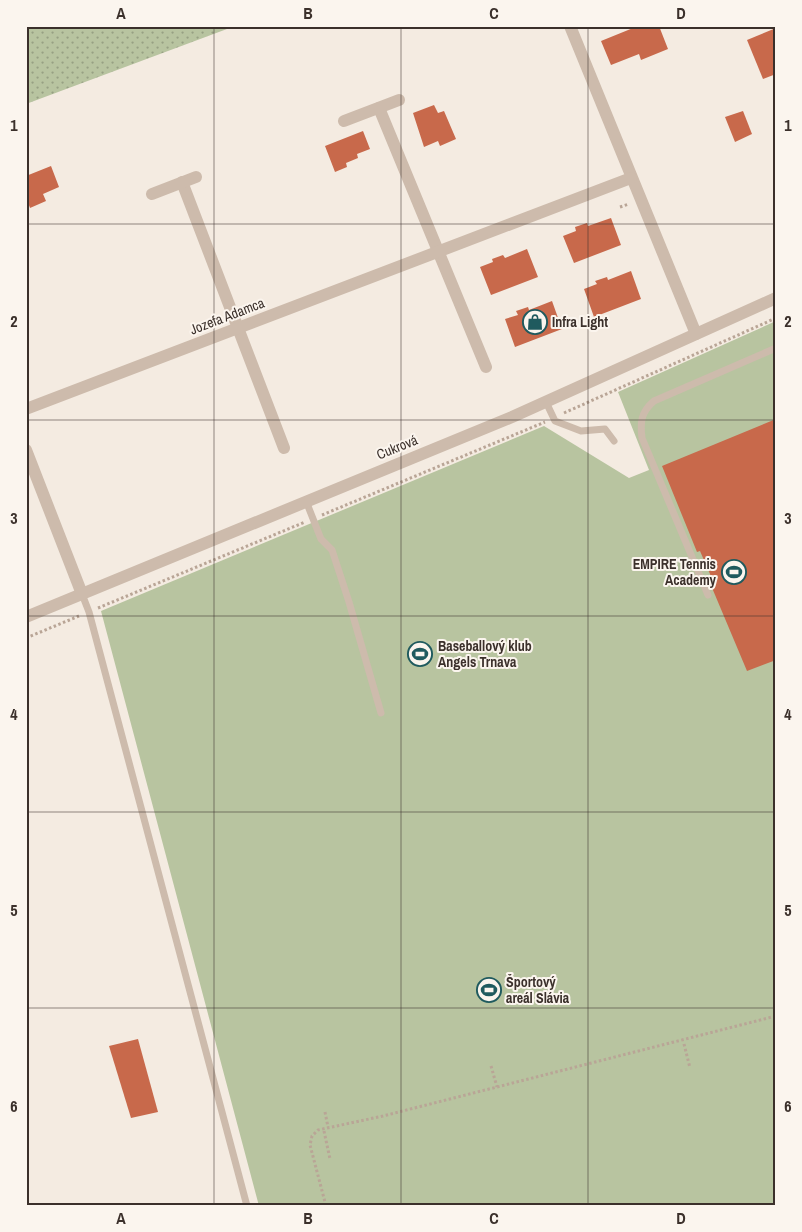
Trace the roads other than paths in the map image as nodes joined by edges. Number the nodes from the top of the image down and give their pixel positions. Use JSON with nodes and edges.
{"nodes":[{"id":1,"x":570,"y":26,"type":"edge"},
{"id":2,"x":399,"y":100,"type":"dead end"},
{"id":3,"x":379,"y":108,"type":"junction"},
{"id":4,"x":344,"y":121,"type":"dead end"},
{"id":5,"x":196,"y":177,"type":"dead end"},
{"id":6,"x":631,"y":178,"type":"junction"},
{"id":7,"x":182,"y":182,"type":"junction"},
{"id":8,"x":152,"y":194,"type":"dead end"},
{"id":9,"x":438,"y":252,"type":"junction"},
{"id":10,"x":776,"y":298,"type":"edge"},
{"id":11,"x":238,"y":328,"type":"junction"},
{"id":12,"x":696,"y":334,"type":"junction"},
{"id":13,"x":776,"y":348,"type":"edge"},
{"id":14,"x":486,"y":367,"type":"dead end"},
{"id":15,"x":546,"y":402,"type":"junction"},
{"id":16,"x":26,"y":409,"type":"edge"},
{"id":17,"x":614,"y":441,"type":"dead end"},
{"id":18,"x":284,"y":448,"type":"dead end"},
{"id":19,"x":26,"y":450,"type":"edge"},
{"id":20,"x":306,"y":501,"type":"junction"},
{"id":21,"x":82,"y":594,"type":"junction"},
{"id":22,"x":708,"y":595,"type":"dead end"},
{"id":23,"x":26,"y":617,"type":"edge"},
{"id":24,"x":381,"y":713,"type":"dead end"},
{"id":25,"x":247,"y":1206,"type":"edge"}],
"edges":[{"from":1,"to":6,"type":"street"},
{"from":2,"to":3,"type":"street"},
{"from":3,"to":4,"type":"street"},
{"from":3,"to":9,"type":"street"},
{"from":5,"to":7,"type":"street"},
{"from":6,"to":9,"type":"street","name":"Jozefa Adamca"},
{"from":6,"to":12,"type":"street"},
{"from":7,"to":8,"type":"street"},
{"from":7,"to":11,"type":"street"},
{"from":9,"to":11,"type":"street","name":"Jozefa Adamca"},
{"from":9,"to":14,"type":"street"},
{"from":10,"to":12,"type":"street","name":"Cukrová"},
{"from":11,"to":16,"type":"street","name":"Jozefa Adamca"},
{"from":11,"to":18,"type":"street"},
{"from":12,"to":15,"type":"street","name":"Cukrová"},
{"from":13,"to":22,"type":"lane"},
{"from":15,"to":17,"type":"lane"},
{"from":15,"to":20,"type":"street","name":"Cukrová"},
{"from":19,"to":21,"type":"street"},
{"from":20,"to":21,"type":"street","name":"Cukrová"},
{"from":20,"to":24,"type":"lane"},
{"from":21,"to":23,"type":"street","name":"Cukrová"},
{"from":21,"to":25,"type":"lane"}]}
